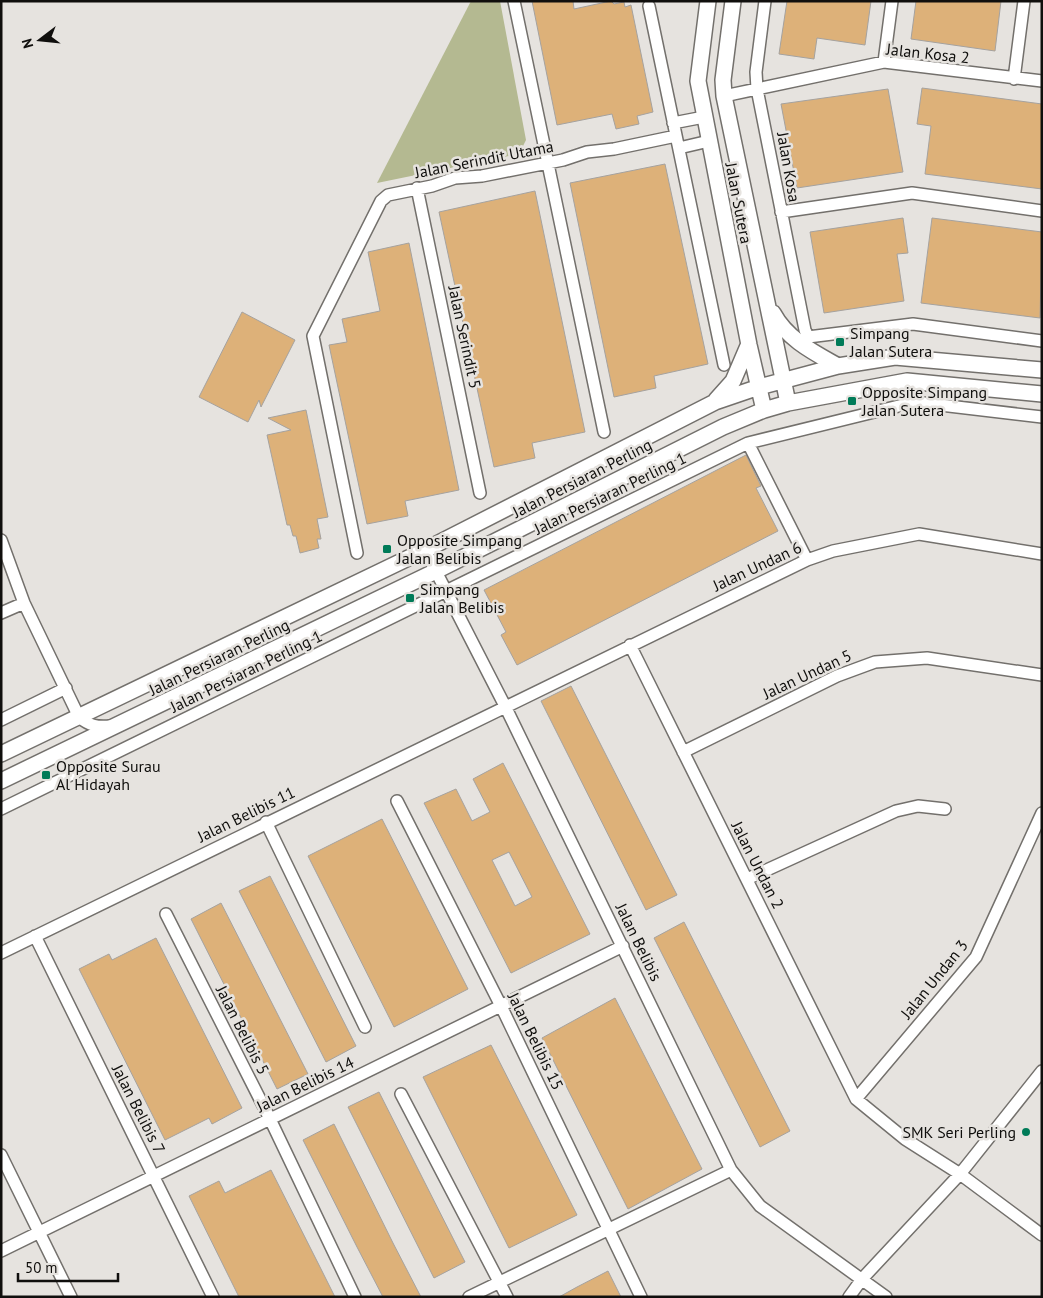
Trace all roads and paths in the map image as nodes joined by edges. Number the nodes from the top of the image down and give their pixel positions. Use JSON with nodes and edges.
{"nodes":[{"id":1,"x":514,"y":1,"type":"edge"},
{"id":2,"x":708,"y":1,"type":"edge"},
{"id":3,"x":733,"y":1,"type":"edge"},
{"id":4,"x":765,"y":1,"type":"edge"},
{"id":5,"x":892,"y":1,"type":"edge"},
{"id":6,"x":1024,"y":1,"type":"edge"},
{"id":7,"x":649,"y":6,"type":"dead end"},
{"id":8,"x":884,"y":62,"type":"junction"},
{"id":9,"x":1014,"y":79,"type":"junction"},
{"id":10,"x":1042,"y":81,"type":"edge"},
{"id":11,"x":757,"y":89,"type":"junction"},
{"id":12,"x":724,"y":96,"type":"junction"},
{"id":13,"x":704,"y":117,"type":"junction"},
{"id":14,"x":674,"y":123,"type":"junction"},
{"id":15,"x":676,"y":136,"type":"junction"},
{"id":16,"x":709,"y":141,"type":"junction"},
{"id":17,"x":678,"y":148,"type":"junction"},
{"id":18,"x":547,"y":163,"type":"junction"},
{"id":19,"x":417,"y":188,"type":"junction"},
{"id":20,"x":1042,"y":211,"type":"edge"},
{"id":21,"x":780,"y":212,"type":"junction"},
{"id":22,"x":768,"y":302,"type":"junction"},
{"id":23,"x":1042,"y":341,"type":"edge"},
{"id":24,"x":749,"y":345,"type":"junction"},
{"id":25,"x":724,"y":365,"type":"dead end"},
{"id":26,"x":838,"y":366,"type":"junction"},
{"id":27,"x":1042,"y":370,"type":"edge"},
{"id":28,"x":783,"y":381,"type":"junction"},
{"id":29,"x":759,"y":387,"type":"junction"},
{"id":30,"x":1042,"y":394,"type":"edge"},
{"id":31,"x":715,"y":402,"type":"junction"},
{"id":32,"x":788,"y":403,"type":"junction"},
{"id":33,"x":764,"y":410,"type":"junction"},
{"id":34,"x":1042,"y":417,"type":"edge"},
{"id":35,"x":604,"y":432,"type":"dead end"},
{"id":36,"x":748,"y":443,"type":"junction"},
{"id":37,"x":480,"y":493,"type":"dead end"},
{"id":38,"x":1,"y":540,"type":"edge"},
{"id":39,"x":425,"y":550,"type":"junction"},
{"id":40,"x":357,"y":552,"type":"dead end"},
{"id":41,"x":1042,"y":554,"type":"edge"},
{"id":42,"x":806,"y":560,"type":"junction"},
{"id":43,"x":436,"y":571,"type":"junction"},
{"id":44,"x":447,"y":590,"type":"junction"},
{"id":45,"x":24,"y":603,"type":"junction"},
{"id":46,"x":1,"y":613,"type":"edge"},
{"id":47,"x":630,"y":645,"type":"junction"},
{"id":48,"x":1042,"y":675,"type":"edge"},
{"id":49,"x":66,"y":688,"type":"junction"},
{"id":50,"x":505,"y":706,"type":"junction"},
{"id":51,"x":79,"y":717,"type":"junction"},
{"id":52,"x":1,"y":720,"type":"edge"},
{"id":53,"x":115,"y":726,"type":"junction"},
{"id":54,"x":683,"y":752,"type":"junction"},
{"id":55,"x":1,"y":754,"type":"edge"},
{"id":56,"x":1,"y":781,"type":"edge"},
{"id":57,"x":397,"y":801,"type":"dead end"},
{"id":58,"x":1,"y":809,"type":"edge"},
{"id":59,"x":945,"y":809,"type":"dead end"},
{"id":60,"x":1042,"y":813,"type":"edge"},
{"id":61,"x":266,"y":822,"type":"junction"},
{"id":62,"x":747,"y":879,"type":"junction"},
{"id":63,"x":166,"y":914,"type":"dead end"},
{"id":64,"x":35,"y":936,"type":"junction"},
{"id":65,"x":623,"y":946,"type":"junction"},
{"id":66,"x":1,"y":952,"type":"edge"},
{"id":67,"x":502,"y":1006,"type":"junction"},
{"id":68,"x":365,"y":1027,"type":"dead end"},
{"id":69,"x":1042,"y":1071,"type":"edge"},
{"id":70,"x":401,"y":1094,"type":"dead end"},
{"id":71,"x":856,"y":1098,"type":"junction"},
{"id":72,"x":270,"y":1119,"type":"junction"},
{"id":73,"x":1,"y":1155,"type":"edge"},
{"id":74,"x":731,"y":1170,"type":"junction"},
{"id":75,"x":960,"y":1174,"type":"junction"},
{"id":76,"x":154,"y":1176,"type":"junction"},
{"id":77,"x":607,"y":1229,"type":"junction"},
{"id":78,"x":41,"y":1232,"type":"junction"},
{"id":79,"x":1042,"y":1235,"type":"edge"},
{"id":80,"x":1,"y":1251,"type":"edge"},
{"id":81,"x":862,"y":1279,"type":"junction"},
{"id":82,"x":500,"y":1281,"type":"junction"},
{"id":83,"x":72,"y":1297,"type":"edge"},
{"id":84,"x":213,"y":1297,"type":"edge"},
{"id":85,"x":355,"y":1297,"type":"edge"},
{"id":86,"x":468,"y":1297,"type":"edge"},
{"id":87,"x":508,"y":1297,"type":"edge"},
{"id":88,"x":641,"y":1297,"type":"edge"},
{"id":89,"x":849,"y":1297,"type":"edge"},
{"id":90,"x":886,"y":1297,"type":"edge"}],
"edges":[{"from":1,"to":18,"type":"street"},
{"from":2,"to":13,"type":"main road","name":"Jalan Sutera"},
{"from":3,"to":12,"type":"main road","name":"Jalan Sutera"},
{"from":4,"to":11,"type":"street","name":"Jalan Kosa"},
{"from":5,"to":8,"type":"street"},
{"from":6,"to":9,"type":"street"},
{"from":7,"to":14,"type":"street"},
{"from":8,"to":9,"type":"street","name":"Jalan Kosa 2"},
{"from":8,"to":11,"type":"street","name":"Jalan Kosa 2"},
{"from":9,"to":10,"type":"street","name":"Jalan Kosa 2"},
{"from":11,"to":12,"type":"street","name":"Jalan Kosa 2"},
{"from":11,"to":21,"type":"street","name":"Jalan Kosa"},
{"from":12,"to":22,"type":"main road","name":"Jalan Sutera"},
{"from":13,"to":14,"type":"street"},
{"from":13,"to":16,"type":"main road","name":"Jalan Sutera"},
{"from":14,"to":15,"type":"street"},
{"from":15,"to":17,"type":"street"},
{"from":15,"to":18,"type":"street","name":"Jalan Serindit Utama"},
{"from":16,"to":17,"type":"street"},
{"from":16,"to":24,"type":"main road","name":"Jalan Sutera"},
{"from":17,"to":25,"type":"street"},
{"from":18,"to":19,"type":"street","name":"Jalan Serindit Utama"},
{"from":18,"to":35,"type":"street"},
{"from":19,"to":37,"type":"street","name":"Jalan Serindit 5"},
{"from":19,"to":40,"type":"street","name":"Jalan Serindit Utama"},
{"from":20,"to":21,"type":"street"},
{"from":21,"to":23,"type":"street","name":"Jalan Kosa"},
{"from":22,"to":26,"type":"main road"},
{"from":22,"to":28,"type":"main road","name":"Jalan Sutera"},
{"from":24,"to":29,"type":"main road","name":"Jalan Sutera"},
{"from":24,"to":31,"type":"main road"},
{"from":26,"to":27,"type":"main road","name":"Jalan Persiaran Perling"},
{"from":26,"to":28,"type":"main road","name":"Jalan Persiaran Perling"},
{"from":28,"to":29,"type":"main road","name":"Jalan Persiaran Perling"},
{"from":28,"to":32,"type":"main road","name":"Jalan Sutera"},
{"from":29,"to":31,"type":"main road","name":"Jalan Persiaran Perling"},
{"from":29,"to":33,"type":"main road","name":"Jalan Sutera"},
{"from":30,"to":32,"type":"main road","name":"Jalan Persiaran Perling"},
{"from":31,"to":39,"type":"main road","name":"Jalan Persiaran Perling"},
{"from":32,"to":33,"type":"main road","name":"Jalan Persiaran Perling"},
{"from":33,"to":43,"type":"main road","name":"Jalan Persiaran Perling"},
{"from":34,"to":36,"type":"street","name":"Jalan Persiaran Perling 1"},
{"from":36,"to":42,"type":"street"},
{"from":36,"to":44,"type":"street","name":"Jalan Persiaran Perling 1"},
{"from":38,"to":45,"type":"street"},
{"from":39,"to":43,"type":"street","name":"Jalan Belibis"},
{"from":39,"to":51,"type":"main road","name":"Jalan Persiaran Perling"},
{"from":41,"to":42,"type":"street","name":"Jalan Undan 6"},
{"from":42,"to":47,"type":"street","name":"Jalan Undan 6"},
{"from":43,"to":44,"type":"street","name":"Jalan Belibis"},
{"from":43,"to":53,"type":"main road","name":"Jalan Persiaran Perling"},
{"from":44,"to":50,"type":"street","name":"Jalan Belibis"},
{"from":44,"to":58,"type":"street","name":"Jalan Persiaran Perling 1"},
{"from":45,"to":46,"type":"street"},
{"from":45,"to":49,"type":"street"},
{"from":47,"to":50,"type":"street","name":"Jalan Undan 6"},
{"from":47,"to":54,"type":"street","name":"Jalan Undan 2"},
{"from":48,"to":54,"type":"street","name":"Jalan Undan 5"},
{"from":49,"to":51,"type":"street"},
{"from":49,"to":52,"type":"street"},
{"from":50,"to":61,"type":"street","name":"Jalan Belibis 11"},
{"from":50,"to":65,"type":"street","name":"Jalan Belibis"},
{"from":51,"to":53,"type":"street"},
{"from":51,"to":55,"type":"main road","name":"Jalan Persiaran Perling"},
{"from":53,"to":56,"type":"main road","name":"Jalan Persiaran Perling"},
{"from":54,"to":62,"type":"street","name":"Jalan Undan 2"},
{"from":57,"to":67,"type":"street","name":"Jalan Belibis 15"},
{"from":59,"to":62,"type":"street"},
{"from":60,"to":71,"type":"street","name":"Jalan Undan 3"},
{"from":61,"to":64,"type":"street","name":"Jalan Belibis 11"},
{"from":61,"to":68,"type":"street"},
{"from":62,"to":71,"type":"street","name":"Jalan Undan 2"},
{"from":63,"to":72,"type":"street","name":"Jalan Belibis 5"},
{"from":64,"to":66,"type":"street","name":"Jalan Belibis 11"},
{"from":64,"to":76,"type":"street","name":"Jalan Belibis 7"},
{"from":65,"to":67,"type":"street","name":"Jalan Belibis 14"},
{"from":65,"to":74,"type":"street","name":"Jalan Belibis"},
{"from":67,"to":72,"type":"street","name":"Jalan Belibis 14"},
{"from":67,"to":77,"type":"street","name":"Jalan Belibis 15"},
{"from":69,"to":75,"type":"street"},
{"from":70,"to":82,"type":"street"},
{"from":71,"to":75,"type":"street"},
{"from":72,"to":76,"type":"street","name":"Jalan Belibis 14"},
{"from":72,"to":85,"type":"street","name":"Jalan Belibis 5"},
{"from":73,"to":78,"type":"street"},
{"from":74,"to":77,"type":"street"},
{"from":74,"to":81,"type":"street","name":"Jalan Belibis"},
{"from":75,"to":79,"type":"street"},
{"from":75,"to":81,"type":"street"},
{"from":76,"to":78,"type":"street","name":"Jalan Belibis 14"},
{"from":76,"to":84,"type":"street","name":"Jalan Belibis 7"},
{"from":77,"to":82,"type":"street"},
{"from":77,"to":88,"type":"street","name":"Jalan Belibis 15"},
{"from":78,"to":80,"type":"street","name":"Jalan Belibis 14"},
{"from":78,"to":83,"type":"street"},
{"from":81,"to":89,"type":"street"},
{"from":81,"to":90,"type":"street","name":"Jalan Belibis"},
{"from":82,"to":86,"type":"street"},
{"from":82,"to":87,"type":"street"}]}
